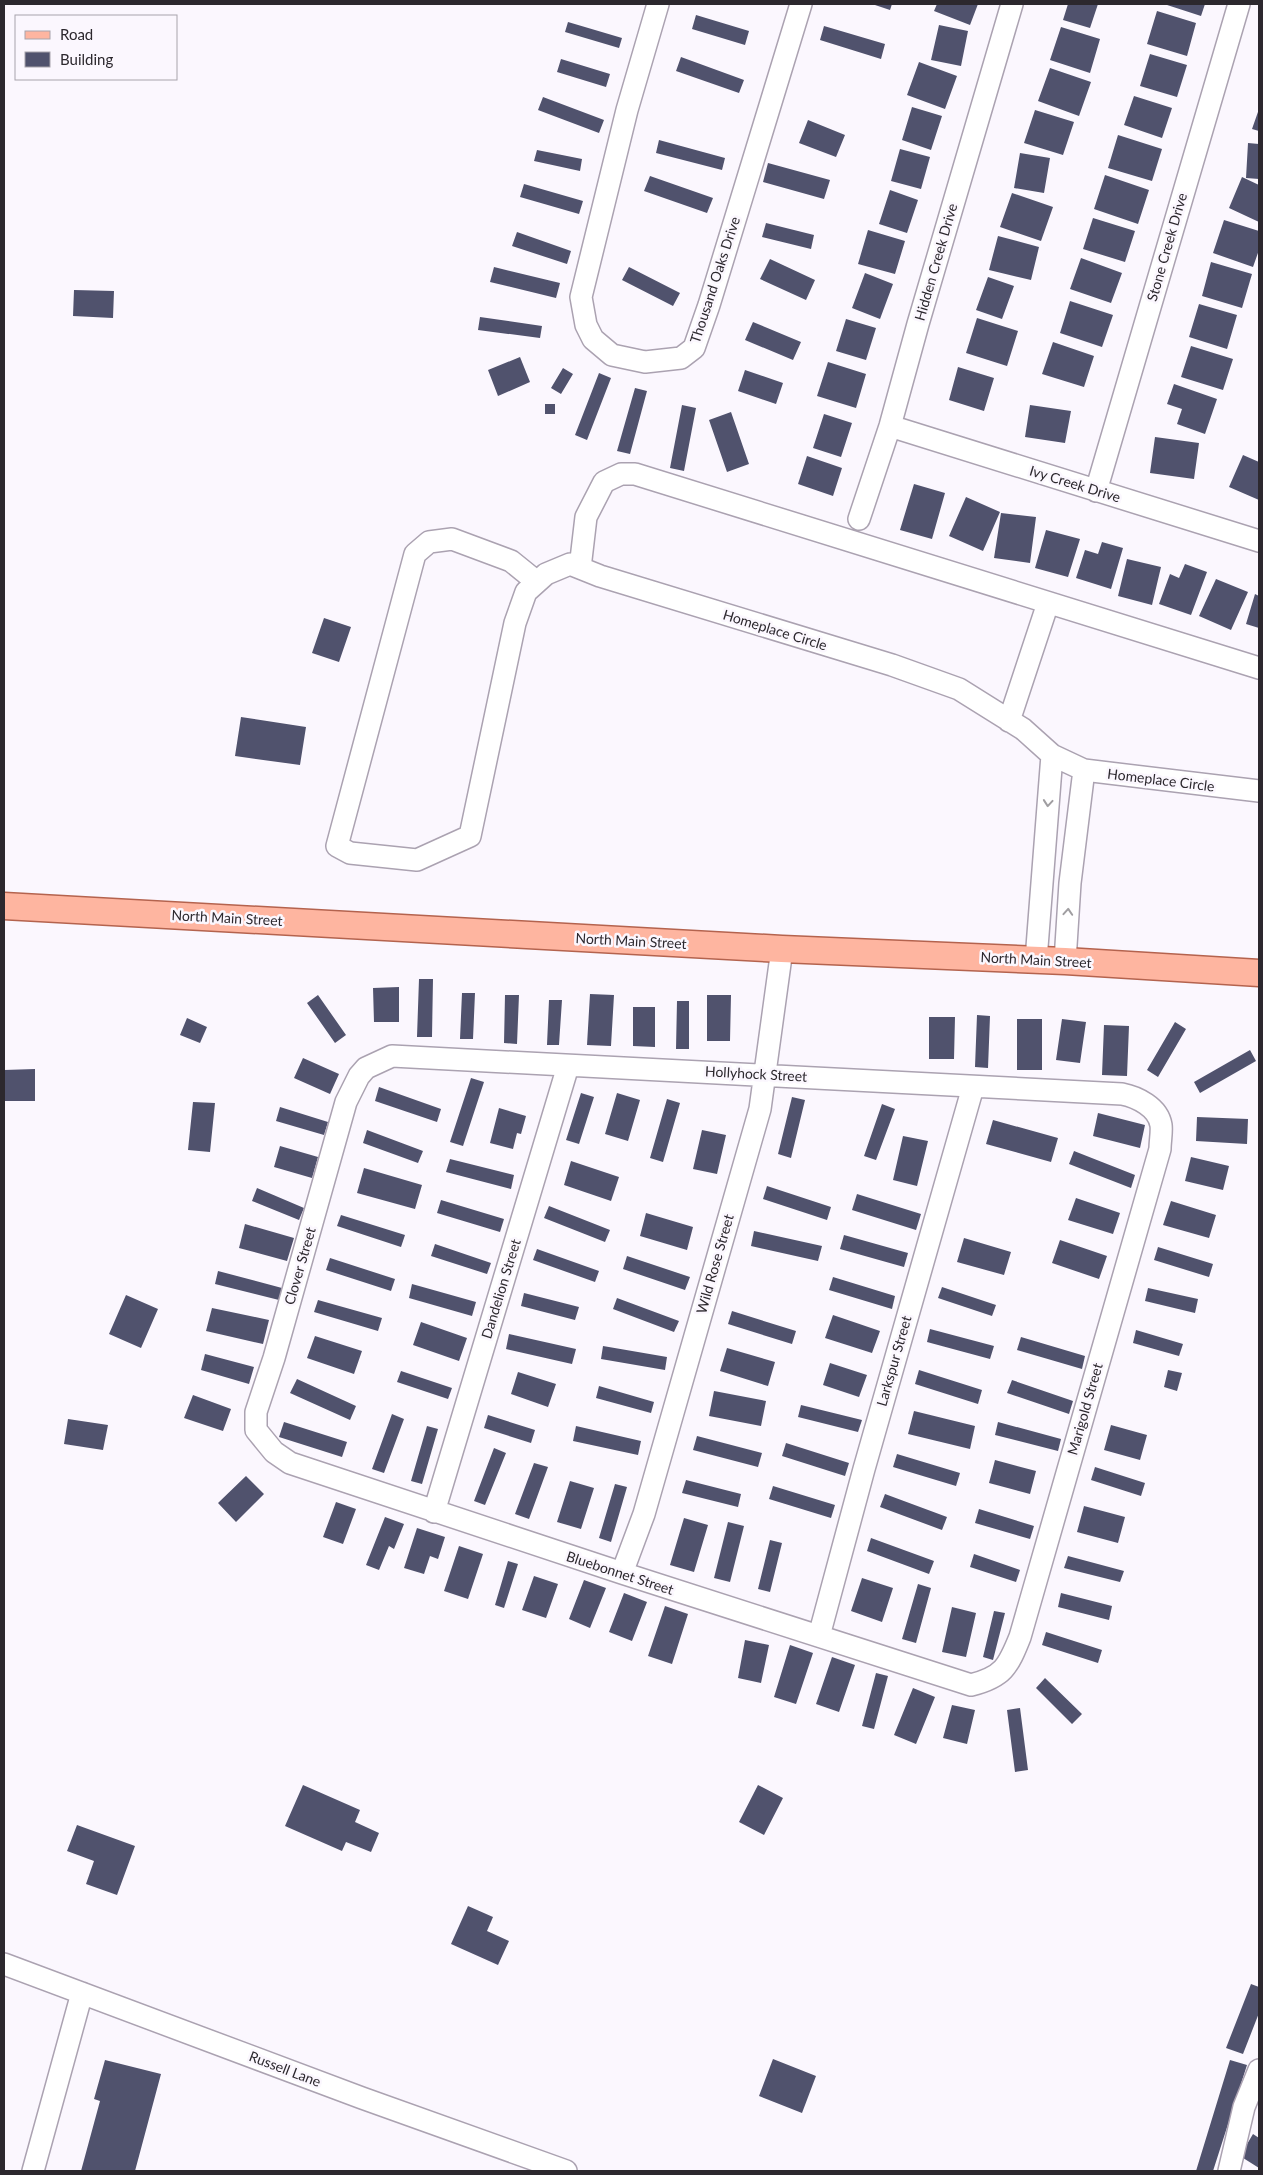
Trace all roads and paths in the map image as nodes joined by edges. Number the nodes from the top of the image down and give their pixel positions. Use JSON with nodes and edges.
{"nodes":[{"id":1,"x":658,"y":4,"type":"edge"},
{"id":2,"x":801,"y":4,"type":"edge"},
{"id":3,"x":1012,"y":4,"type":"edge"},
{"id":4,"x":1239,"y":4,"type":"edge"},
{"id":5,"x":890,"y":426,"type":"junction"},
{"id":6,"x":1096,"y":491,"type":"junction"},
{"id":7,"x":859,"y":519,"type":"dead end"},
{"id":8,"x":1259,"y":541,"type":"edge"},
{"id":9,"x":580,"y":568,"type":"junction"},
{"id":10,"x":537,"y":582,"type":"junction"},
{"id":11,"x":1048,"y":603,"type":"junction"},
{"id":12,"x":1259,"y":668,"type":"edge"},
{"id":13,"x":1009,"y":720,"type":"junction"},
{"id":14,"x":1052,"y":755,"type":"junction"},
{"id":15,"x":1084,"y":770,"type":"junction"},
{"id":16,"x":1259,"y":791,"type":"edge"},
{"id":17,"x":1044,"y":854,"type":"junction"},
{"id":18,"x":1073,"y":858,"type":"junction"},
{"id":19,"x":4,"y":906,"type":"edge"},
{"id":20,"x":782,"y":949,"type":"junction"},
{"id":21,"x":1036,"y":960,"type":"junction"},
{"id":22,"x":1065,"y":961,"type":"junction"},
{"id":23,"x":1259,"y":973,"type":"edge"},
{"id":24,"x":568,"y":1066,"type":"junction"},
{"id":25,"x":765,"y":1074,"type":"junction"},
{"id":26,"x":359,"y":1076,"type":"joint"},
{"id":27,"x":973,"y":1087,"type":"junction"},
{"id":28,"x":1154,"y":1111,"type":"joint"},
{"id":29,"x":274,"y":1452,"type":"joint"},
{"id":30,"x":434,"y":1512,"type":"junction"},
{"id":31,"x":622,"y":1574,"type":"junction"},
{"id":32,"x":819,"y":1636,"type":"junction"},
{"id":33,"x":970,"y":1685,"type":"joint"},
{"id":34,"x":4,"y":1964,"type":"edge"},
{"id":35,"x":82,"y":1993,"type":"junction"},
{"id":36,"x":1259,"y":2070,"type":"edge"},
{"id":37,"x":33,"y":2171,"type":"edge"},
{"id":38,"x":566,"y":2171,"type":"edge"},
{"id":39,"x":1229,"y":2171,"type":"edge"}],
"edges":[{"from":1,"to":2,"type":"street","name":"Thousand Oaks Drive"},
{"from":3,"to":5,"type":"street","name":"Hidden Creek Drive"},
{"from":4,"to":6,"type":"street","name":"Stone Creek Drive"},
{"from":5,"to":6,"type":"street","name":"Ivy Creek Drive"},
{"from":5,"to":7,"type":"street","name":"Hidden Creek Drive"},
{"from":6,"to":8,"type":"street","name":"Ivy Creek Drive"},
{"from":9,"to":10,"type":"street","name":"Homeplace Circle"},
{"from":9,"to":11,"type":"street"},
{"from":9,"to":13,"type":"street","name":"Homeplace Circle"},
{"from":10,"to":10,"type":"street","name":"Homeplace Circle"},
{"from":11,"to":12,"type":"street"},
{"from":11,"to":13,"type":"street"},
{"from":13,"to":14,"type":"street","name":"Homeplace Circle"},
{"from":14,"to":15,"type":"street","name":"Homeplace Circle"},
{"from":14,"to":17,"type":"street","one_way":true},
{"from":15,"to":16,"type":"street","name":"Homeplace Circle"},
{"from":15,"to":18,"type":"street"},
{"from":17,"to":18,"type":"street"},
{"from":17,"to":21,"type":"street"},
{"from":22,"to":18,"type":"street","one_way":true},
{"from":19,"to":20,"type":"main road","name":"North Main Street"},
{"from":20,"to":21,"type":"main road","name":"North Main Street"},
{"from":20,"to":25,"type":"street","name":"Wild Rose Street"},
{"from":21,"to":22,"type":"main road","name":"North Main Street"},
{"from":22,"to":23,"type":"main road","name":"North Main Street"},
{"from":24,"to":25,"type":"street","name":"Hollyhock Street"},
{"from":24,"to":26,"type":"street","name":"Hollyhock Street"},
{"from":24,"to":30,"type":"street","name":"Dandelion Street"},
{"from":25,"to":27,"type":"street","name":"Hollyhock Street"},
{"from":25,"to":31,"type":"street","name":"Wild Rose Street"},
{"from":26,"to":29,"type":"street","name":"Clover Street"},
{"from":27,"to":28,"type":"street","name":"Hollyhock Street"},
{"from":27,"to":32,"type":"street","name":"Larkspur Street"},
{"from":28,"to":33,"type":"street","name":"Marigold Street"},
{"from":29,"to":30,"type":"street","name":"Bluebonnet Street"},
{"from":30,"to":31,"type":"street","name":"Bluebonnet Street"},
{"from":31,"to":32,"type":"street","name":"Bluebonnet Street"},
{"from":32,"to":33,"type":"street","name":"Bluebonnet Street"},
{"from":34,"to":35,"type":"street","name":"Russell Lane"},
{"from":35,"to":37,"type":"street"},
{"from":35,"to":38,"type":"street","name":"Russell Lane"},
{"from":36,"to":39,"type":"street"}]}
